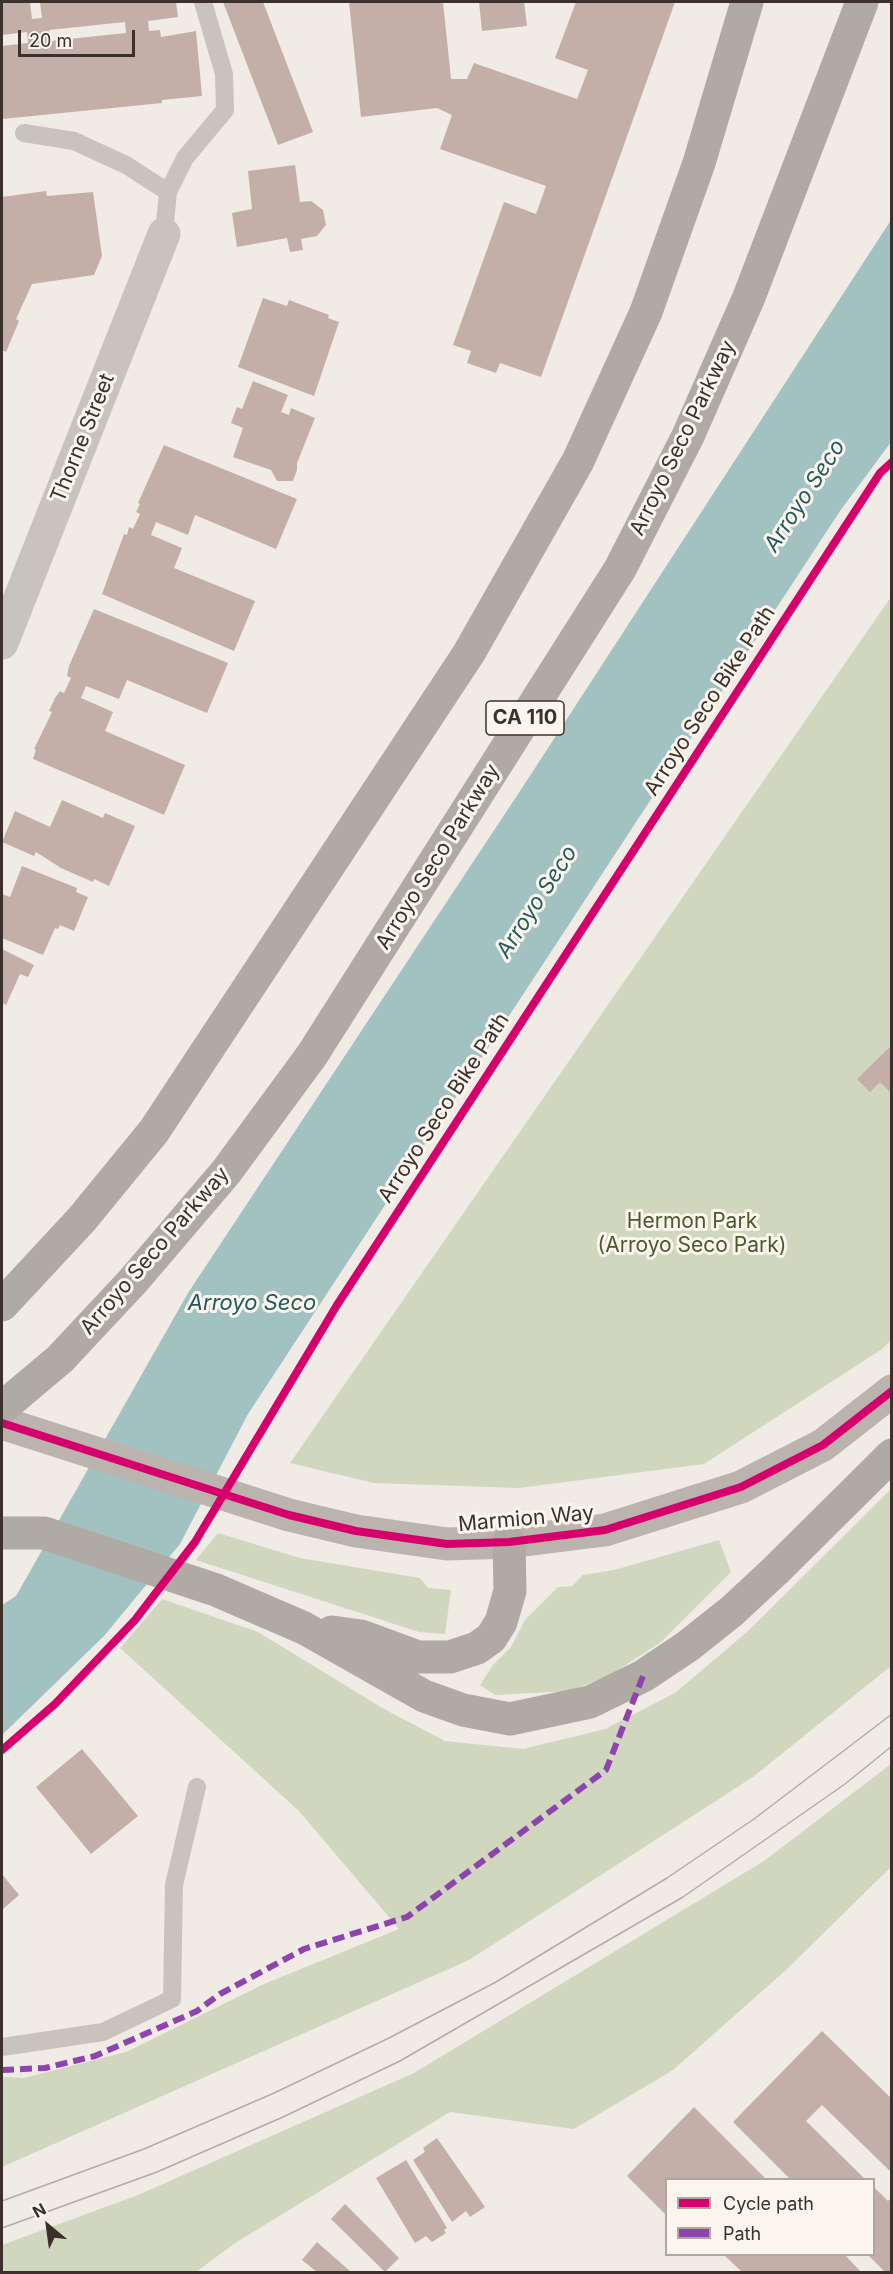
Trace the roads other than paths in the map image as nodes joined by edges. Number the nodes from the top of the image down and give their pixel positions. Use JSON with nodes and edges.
{"nodes":[{"id":1,"x":203,"y":2,"type":"edge"},
{"id":2,"x":747,"y":2,"type":"edge"},
{"id":3,"x":862,"y":2,"type":"edge"},
{"id":4,"x":24,"y":133,"type":"dead end"},
{"id":5,"x":168,"y":192,"type":"junction"},
{"id":6,"x":164,"y":234,"type":"joint"},
{"id":7,"x":2,"y":643,"type":"edge"},
{"id":8,"x":2,"y":1305,"type":"edge"},
{"id":9,"x":891,"y":1391,"type":"edge"},
{"id":10,"x":2,"y":1408,"type":"edge"},
{"id":11,"x":2,"y":1424,"type":"edge"},
{"id":12,"x":891,"y":1455,"type":"edge"},
{"id":13,"x":2,"y":1533,"type":"edge"},
{"id":14,"x":509,"y":1542,"type":"junction"},
{"id":15,"x":304,"y":1628,"type":"junction"},
{"id":16,"x":197,"y":1787,"type":"dead end"},
{"id":17,"x":2,"y":2047,"type":"edge"}],
"edges":[{"from":1,"to":5,"type":"lane"},
{"from":2,"to":8,"type":"highway"},
{"from":3,"to":10,"type":"highway","name":"Arroyo Seco Parkway","number":"CA 110"},
{"from":4,"to":5,"type":"lane"},
{"from":5,"to":6,"type":"lane"},
{"from":6,"to":7,"type":"street","name":"Thorne Street"},
{"from":9,"to":14,"type":"street","name":"Marmion Way"},
{"from":11,"to":14,"type":"street","name":"Marmion Way"},
{"from":12,"to":15,"type":"highway"},
{"from":13,"to":15,"type":"highway"},
{"from":14,"to":15,"type":"highway"},
{"from":16,"to":17,"type":"lane"}]}
